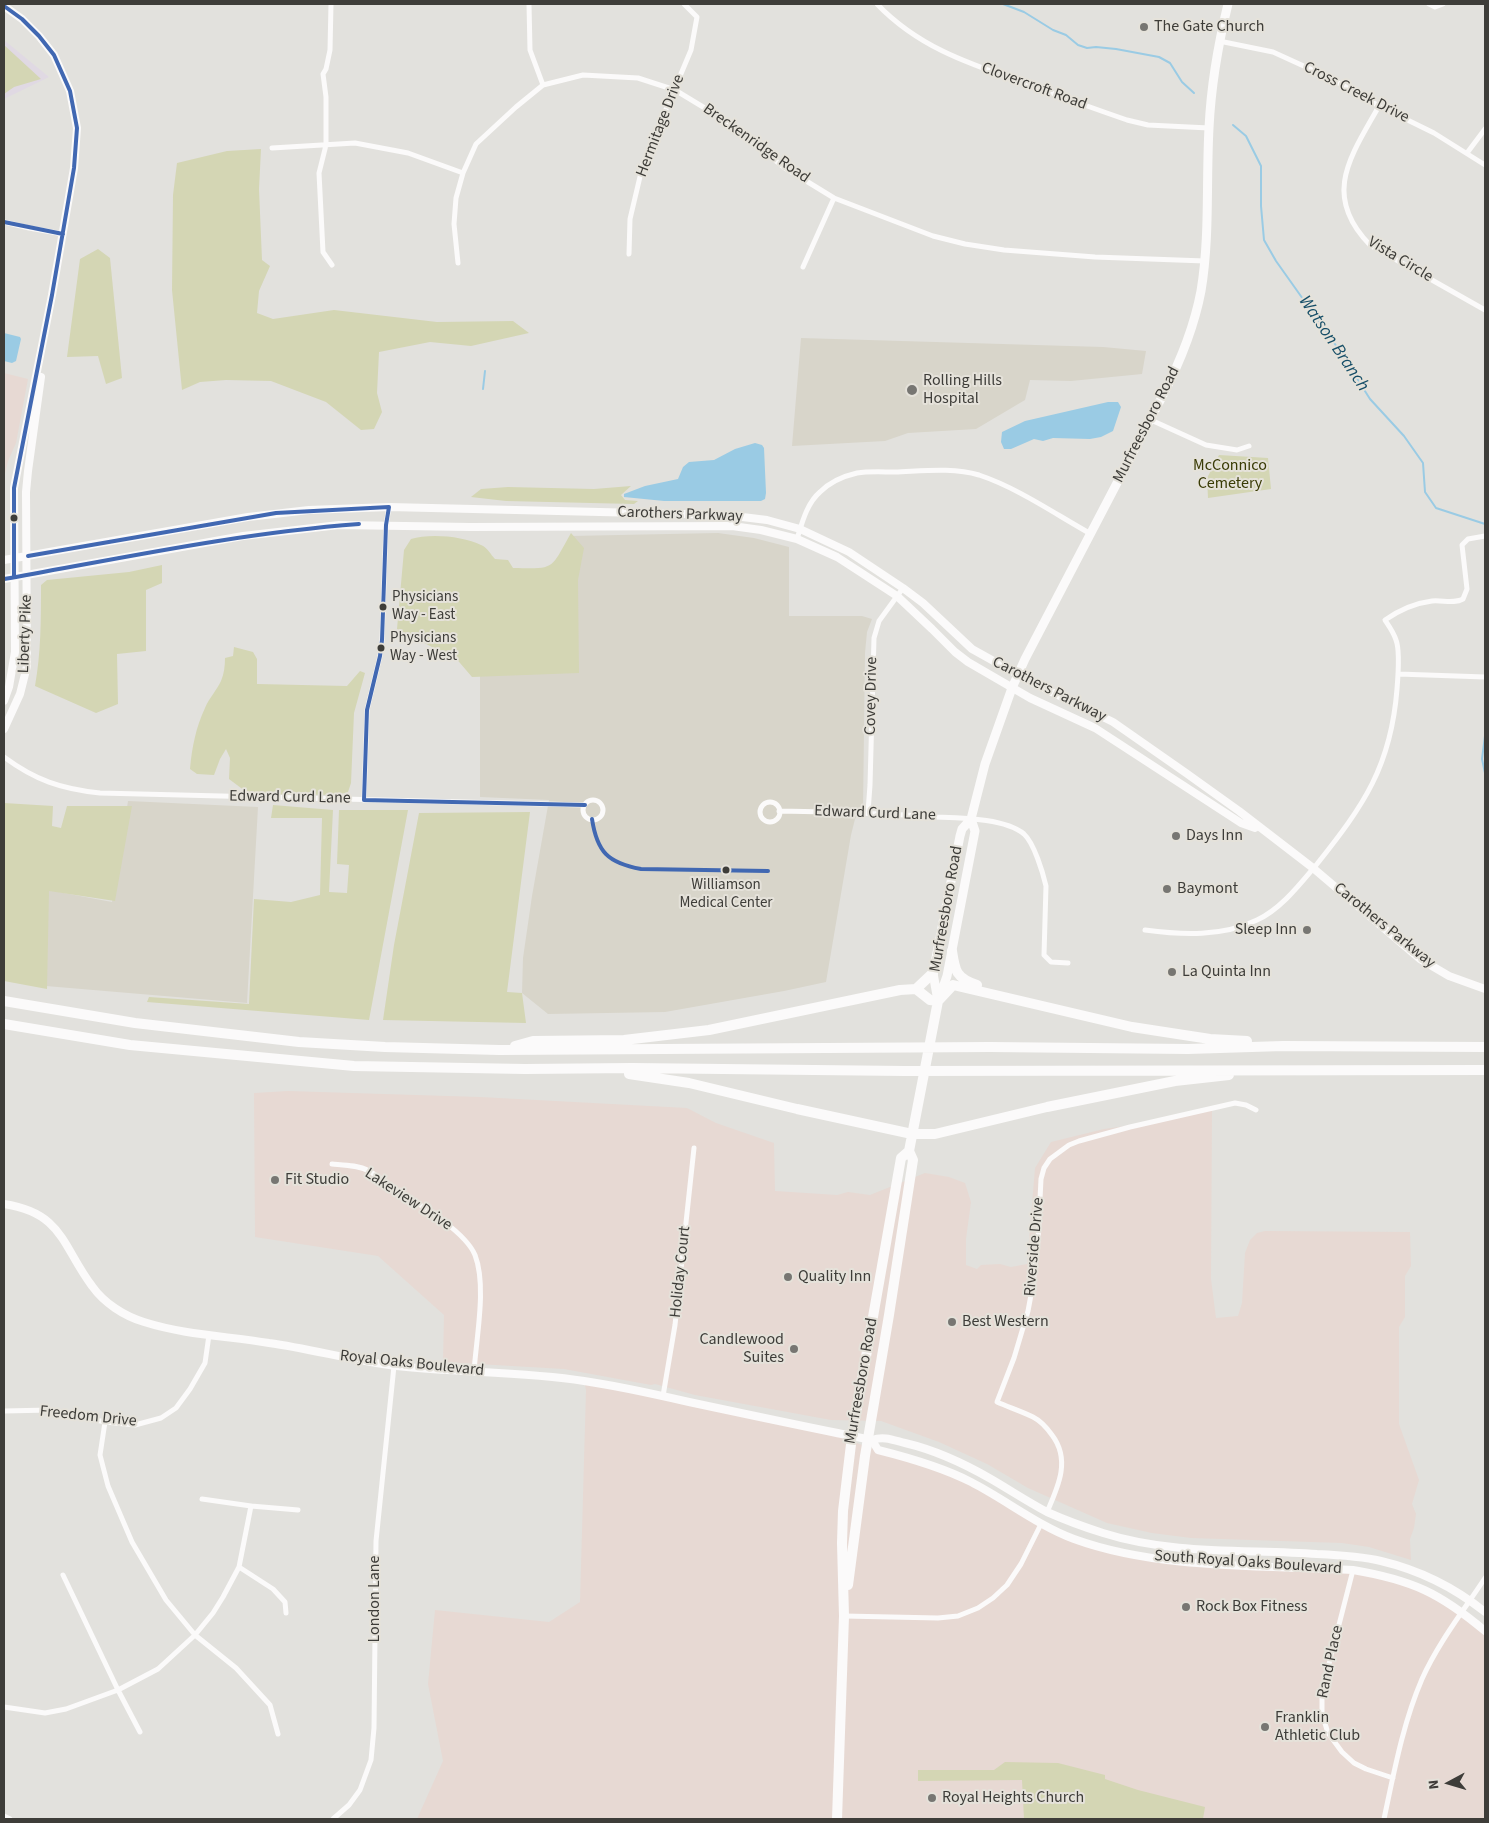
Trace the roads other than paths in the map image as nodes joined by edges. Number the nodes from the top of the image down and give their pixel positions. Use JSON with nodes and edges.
{"nodes":[{"id":1,"x":331,"y":4,"type":"edge"},
{"id":2,"x":529,"y":4,"type":"edge"},
{"id":3,"x":684,"y":4,"type":"edge"},
{"id":4,"x":876,"y":4,"type":"edge"},
{"id":5,"x":1228,"y":4,"type":"edge"},
{"id":6,"x":1429,"y":4,"type":"edge"},
{"id":7,"x":1443,"y":4,"type":"edge"},
{"id":8,"x":4,"y":6,"type":"edge"},
{"id":9,"x":1218,"y":41,"type":"junction"},
{"id":10,"x":543,"y":85,"type":"junction"},
{"id":11,"x":674,"y":90,"type":"junction"},
{"id":12,"x":1379,"y":106,"type":"junction"},
{"id":13,"x":1209,"y":128,"type":"junction"},
{"id":14,"x":1485,"y":129,"type":"edge"},
{"id":15,"x":326,"y":145,"type":"junction"},
{"id":16,"x":272,"y":148,"type":"dead end"},
{"id":17,"x":1467,"y":153,"type":"junction"},
{"id":18,"x":1485,"y":165,"type":"edge"},
{"id":19,"x":463,"y":173,"type":"junction"},
{"id":20,"x":834,"y":198,"type":"junction"},
{"id":21,"x":4,"y":222,"type":"edge"},
{"id":22,"x":63,"y":234,"type":"junction"},
{"id":23,"x":629,"y":254,"type":"dead end"},
{"id":24,"x":1205,"y":261,"type":"junction"},
{"id":25,"x":458,"y":263,"type":"dead end"},
{"id":26,"x":332,"y":266,"type":"dead end"},
{"id":27,"x":803,"y":267,"type":"dead end"},
{"id":28,"x":52,"y":296,"type":"junction"},
{"id":29,"x":1485,"y":310,"type":"edge"},
{"id":30,"x":1151,"y":420,"type":"junction"},
{"id":31,"x":1249,"y":446,"type":"dead end"},
{"id":32,"x":385,"y":507,"type":"junction"},
{"id":33,"x":386,"y":525,"type":"junction"},
{"id":34,"x":800,"y":529,"type":"junction"},
{"id":35,"x":1090,"y":534,"type":"junction"},
{"id":36,"x":1485,"y":536,"type":"edge"},
{"id":37,"x":797,"y":539,"type":"junction"},
{"id":38,"x":28,"y":556,"type":"junction"},
{"id":39,"x":14,"y":558,"type":"junction"},
{"id":40,"x":4,"y":560,"type":"edge"},
{"id":41,"x":28,"y":575,"type":"junction"},
{"id":42,"x":14,"y":577,"type":"junction"},
{"id":43,"x":4,"y":579,"type":"edge"},
{"id":44,"x":903,"y":588,"type":"junction"},
{"id":45,"x":897,"y":596,"type":"junction"},
{"id":46,"x":1018,"y":674,"type":"junction"},
{"id":47,"x":1398,"y":674,"type":"junction"},
{"id":48,"x":1485,"y":677,"type":"edge"},
{"id":49,"x":1012,"y":688,"type":"junction"},
{"id":50,"x":4,"y":701,"type":"edge"},
{"id":51,"x":4,"y":729,"type":"edge"},
{"id":52,"x":1159,"y":754,"type":"junction"},
{"id":53,"x":4,"y":757,"type":"edge"},
{"id":54,"x":1152,"y":765,"type":"junction"},
{"id":55,"x":364,"y":800,"type":"junction"},
{"id":56,"x":585,"y":805,"type":"dead end"},
{"id":57,"x":779,"y":811,"type":"dead end"},
{"id":58,"x":868,"y":812,"type":"junction"},
{"id":59,"x":970,"y":819,"type":"junction"},
{"id":60,"x":1266,"y":832,"type":"junction"},
{"id":61,"x":1313,"y":868,"type":"junction"},
{"id":62,"x":1145,"y":930,"type":"dead end"},
{"id":63,"x":952,"y":951,"type":"junction"},
{"id":64,"x":1068,"y":963,"type":"dead end"},
{"id":65,"x":933,"y":973,"type":"junction"},
{"id":66,"x":916,"y":989,"type":"junction"},
{"id":67,"x":1485,"y":989,"type":"edge"},
{"id":68,"x":986,"y":991,"type":"junction"},
{"id":69,"x":4,"y":1001,"type":"edge"},
{"id":70,"x":938,"y":1001,"type":"junction"},
{"id":71,"x":4,"y":1024,"type":"edge"},
{"id":72,"x":1283,"y":1046,"type":"junction"},
{"id":73,"x":1485,"y":1047,"type":"edge"},
{"id":74,"x":499,"y":1050,"type":"junction"},
{"id":75,"x":525,"y":1069,"type":"junction"},
{"id":76,"x":1276,"y":1069,"type":"junction"},
{"id":77,"x":1485,"y":1070,"type":"edge"},
{"id":78,"x":1256,"y":1110,"type":"dead end"},
{"id":79,"x":912,"y":1134,"type":"junction"},
{"id":80,"x":694,"y":1148,"type":"dead end"},
{"id":81,"x":909,"y":1151,"type":"junction"},
{"id":82,"x":332,"y":1164,"type":"dead end"},
{"id":83,"x":4,"y":1204,"type":"edge"},
{"id":84,"x":209,"y":1335,"type":"junction"},
{"id":85,"x":394,"y":1366,"type":"junction"},
{"id":86,"x":474,"y":1372,"type":"junction"},
{"id":87,"x":663,"y":1396,"type":"junction"},
{"id":88,"x":4,"y":1411,"type":"edge"},
{"id":89,"x":105,"y":1422,"type":"junction"},
{"id":90,"x":852,"y":1436,"type":"junction"},
{"id":91,"x":870,"y":1440,"type":"junction"},
{"id":92,"x":202,"y":1499,"type":"dead end"},
{"id":93,"x":251,"y":1506,"type":"junction"},
{"id":94,"x":298,"y":1510,"type":"dead end"},
{"id":95,"x":1047,"y":1512,"type":"junction"},
{"id":96,"x":1041,"y":1524,"type":"junction"},
{"id":97,"x":239,"y":1567,"type":"junction"},
{"id":98,"x":1353,"y":1570,"type":"junction"},
{"id":99,"x":64,"y":1575,"type":"dead end"},
{"id":100,"x":1485,"y":1578,"type":"edge"},
{"id":101,"x":1470,"y":1600,"type":"junction"},
{"id":102,"x":286,"y":1612,"type":"dead end"},
{"id":103,"x":1463,"y":1612,"type":"junction"},
{"id":104,"x":1485,"y":1612,"type":"edge"},
{"id":105,"x":844,"y":1616,"type":"junction"},
{"id":106,"x":1485,"y":1631,"type":"edge"},
{"id":107,"x":195,"y":1635,"type":"junction"},
{"id":108,"x":118,"y":1690,"type":"junction"},
{"id":109,"x":4,"y":1707,"type":"edge"},
{"id":110,"x":140,"y":1732,"type":"dead end"},
{"id":111,"x":278,"y":1734,"type":"dead end"},
{"id":112,"x":1393,"y":1778,"type":"junction"},
{"id":113,"x":4,"y":1816,"type":"edge"},
{"id":114,"x":10,"y":1819,"type":"edge"},
{"id":115,"x":333,"y":1819,"type":"edge"},
{"id":116,"x":838,"y":1819,"type":"edge"},
{"id":117,"x":1384,"y":1819,"type":"edge"}],
"edges":[{"from":1,"to":15,"type":"street"},
{"from":2,"to":10,"type":"street"},
{"from":3,"to":11,"type":"street","name":"Hermitage Drive"},
{"from":4,"to":13,"type":"street","name":"Clovercroft Road"},
{"from":5,"to":9,"type":"main road","name":"Murfreesboro Road"},
{"from":6,"to":7,"type":"street"},
{"from":8,"to":22,"type":"main road","name":"Liberty Pike"},
{"from":9,"to":12,"type":"street","name":"Cross Creek Drive"},
{"from":9,"to":13,"type":"main road","name":"Murfreesboro Road"},
{"from":10,"to":11,"type":"street","name":"Breckenridge Road"},
{"from":10,"to":19,"type":"street","name":"Breckenridge Road"},
{"from":11,"to":20,"type":"street","name":"Breckenridge Road"},
{"from":11,"to":23,"type":"street","name":"Hermitage Drive"},
{"from":12,"to":17,"type":"street","name":"Cross Creek Drive"},
{"from":12,"to":29,"type":"street","name":"Vista Circle"},
{"from":13,"to":24,"type":"main road","name":"Murfreesboro Road"},
{"from":14,"to":17,"type":"street"},
{"from":15,"to":16,"type":"street"},
{"from":15,"to":19,"type":"street"},
{"from":15,"to":26,"type":"street"},
{"from":17,"to":18,"type":"street","name":"Cross Creek Drive"},
{"from":19,"to":25,"type":"street","name":"Breckenridge Road"},
{"from":20,"to":24,"type":"street","name":"Breckenridge Road"},
{"from":20,"to":27,"type":"street"},
{"from":21,"to":22,"type":"street"},
{"from":22,"to":28,"type":"main road","name":"Liberty Pike"},
{"from":24,"to":30,"type":"main road","name":"Murfreesboro Road"},
{"from":28,"to":38,"type":"main road","name":"Liberty Pike"},
{"from":28,"to":39,"type":"main road","name":"Liberty Pike"},
{"from":30,"to":31,"type":"street"},
{"from":30,"to":35,"type":"main road","name":"Murfreesboro Road"},
{"from":32,"to":33,"type":"street"},
{"from":32,"to":34,"type":"main road","name":"Carothers Parkway"},
{"from":32,"to":38,"type":"main road","name":"Carothers Parkway"},
{"from":33,"to":37,"type":"main road","name":"Carothers Parkway"},
{"from":33,"to":41,"type":"main road","name":"Carothers Parkway"},
{"from":33,"to":55,"type":"street"},
{"from":34,"to":35,"type":"street"},
{"from":34,"to":37,"type":"street"},
{"from":34,"to":44,"type":"main road","name":"Carothers Parkway"},
{"from":35,"to":46,"type":"main road","name":"Murfreesboro Road"},
{"from":36,"to":47,"type":"street"},
{"from":37,"to":45,"type":"main road","name":"Carothers Parkway"},
{"from":38,"to":39,"type":"main road","name":"Carothers Parkway"},
{"from":38,"to":41,"type":"main road","name":"Liberty Pike"},
{"from":39,"to":40,"type":"main road","name":"Carothers Parkway"},
{"from":39,"to":42,"type":"main road","name":"Liberty Pike"},
{"from":41,"to":42,"type":"main road","name":"Carothers Parkway"},
{"from":41,"to":51,"type":"main road","name":"Liberty Pike"},
{"from":42,"to":43,"type":"main road","name":"Carothers Parkway"},
{"from":42,"to":50,"type":"main road","name":"Liberty Pike"},
{"from":44,"to":45,"type":"street","name":"Covey Drive"},
{"from":44,"to":46,"type":"main road","name":"Carothers Parkway"},
{"from":45,"to":49,"type":"main road","name":"Carothers Parkway"},
{"from":45,"to":58,"type":"street","name":"Covey Drive"},
{"from":46,"to":49,"type":"main road","name":"Murfreesboro Road"},
{"from":46,"to":52,"type":"main road","name":"Carothers Parkway"},
{"from":47,"to":48,"type":"street"},
{"from":47,"to":61,"type":"street"},
{"from":49,"to":54,"type":"main road","name":"Carothers Parkway"},
{"from":49,"to":59,"type":"main road","name":"Murfreesboro Road"},
{"from":52,"to":54,"type":"main road"},
{"from":52,"to":60,"type":"main road","name":"Carothers Parkway"},
{"from":53,"to":55,"type":"street","name":"Edward Curd Lane"},
{"from":54,"to":60,"type":"main road","name":"Carothers Parkway"},
{"from":55,"to":56,"type":"street","name":"Edward Curd Lane"},
{"from":57,"to":58,"type":"street","name":"Edward Curd Lane"},
{"from":58,"to":59,"type":"street","name":"Edward Curd Lane"},
{"from":59,"to":63,"type":"main road","name":"Murfreesboro Road"},
{"from":59,"to":64,"type":"street","name":"Edward Curd Lane"},
{"from":59,"to":65,"type":"main road","name":"Murfreesboro Road"},
{"from":60,"to":61,"type":"main road","name":"Carothers Parkway"},
{"from":61,"to":62,"type":"street"},
{"from":61,"to":67,"type":"main road","name":"Carothers Parkway"},
{"from":63,"to":68,"type":"highway"},
{"from":63,"to":70,"type":"main road","name":"Murfreesboro Road"},
{"from":65,"to":66,"type":"highway"},
{"from":65,"to":70,"type":"main road","name":"Murfreesboro Road"},
{"from":66,"to":70,"type":"highway"},
{"from":66,"to":74,"type":"highway"},
{"from":68,"to":70,"type":"highway"},
{"from":68,"to":72,"type":"highway"},
{"from":69,"to":74,"type":"highway"},
{"from":70,"to":79,"type":"highway","name":"Murfreesboro Road"},
{"from":71,"to":75,"type":"highway"},
{"from":72,"to":73,"type":"highway"},
{"from":72,"to":74,"type":"highway"},
{"from":75,"to":76,"type":"highway"},
{"from":75,"to":79,"type":"highway"},
{"from":76,"to":77,"type":"highway"},
{"from":76,"to":79,"type":"highway"},
{"from":78,"to":95,"type":"street","name":"Riverside Drive"},
{"from":79,"to":81,"type":"highway","name":"Murfreesboro Road"},
{"from":80,"to":87,"type":"street","name":"Holiday Court"},
{"from":81,"to":90,"type":"highway","name":"Murfreesboro Road"},
{"from":81,"to":91,"type":"highway","name":"Murfreesboro Road"},
{"from":82,"to":86,"type":"street","name":"Lakeview Drive"},
{"from":83,"to":84,"type":"main road","name":"Royal Oaks Boulevard"},
{"from":84,"to":85,"type":"main road","name":"Royal Oaks Boulevard"},
{"from":84,"to":89,"type":"street","name":"Freedom Drive"},
{"from":85,"to":86,"type":"main road","name":"Royal Oaks Boulevard"},
{"from":85,"to":115,"type":"street","name":"London Lane"},
{"from":86,"to":87,"type":"main road","name":"Royal Oaks Boulevard"},
{"from":87,"to":90,"type":"main road","name":"Royal Oaks Boulevard"},
{"from":88,"to":89,"type":"street","name":"Freedom Drive"},
{"from":89,"to":107,"type":"street"},
{"from":90,"to":91,"type":"main road","name":"Royal Oaks Boulevard"},
{"from":90,"to":105,"type":"highway","name":"Murfreesboro Road"},
{"from":91,"to":95,"type":"main road","name":"South Royal Oaks Boulevard"},
{"from":91,"to":96,"type":"main road","name":"South Royal Oaks Boulevard"},
{"from":91,"to":105,"type":"highway","name":"Murfreesboro Road"},
{"from":92,"to":93,"type":"street"},
{"from":93,"to":94,"type":"street"},
{"from":93,"to":97,"type":"street"},
{"from":95,"to":96,"type":"main road"},
{"from":95,"to":101,"type":"main road","name":"South Royal Oaks Boulevard"},
{"from":96,"to":98,"type":"main road","name":"South Royal Oaks Boulevard"},
{"from":96,"to":105,"type":"street"},
{"from":97,"to":102,"type":"street"},
{"from":97,"to":107,"type":"street"},
{"from":98,"to":103,"type":"main road","name":"South Royal Oaks Boulevard"},
{"from":98,"to":112,"type":"street","name":"Rand Place"},
{"from":99,"to":108,"type":"street"},
{"from":100,"to":101,"type":"street"},
{"from":101,"to":103,"type":"street"},
{"from":101,"to":104,"type":"main road","name":"South Royal Oaks Boulevard"},
{"from":103,"to":106,"type":"main road","name":"South Royal Oaks Boulevard"},
{"from":103,"to":112,"type":"street"},
{"from":105,"to":116,"type":"highway","name":"Murfreesboro Road"},
{"from":107,"to":108,"type":"street"},
{"from":107,"to":111,"type":"street"},
{"from":108,"to":109,"type":"street"},
{"from":108,"to":110,"type":"street"},
{"from":112,"to":117,"type":"street"},
{"from":113,"to":114,"type":"street"}]}
